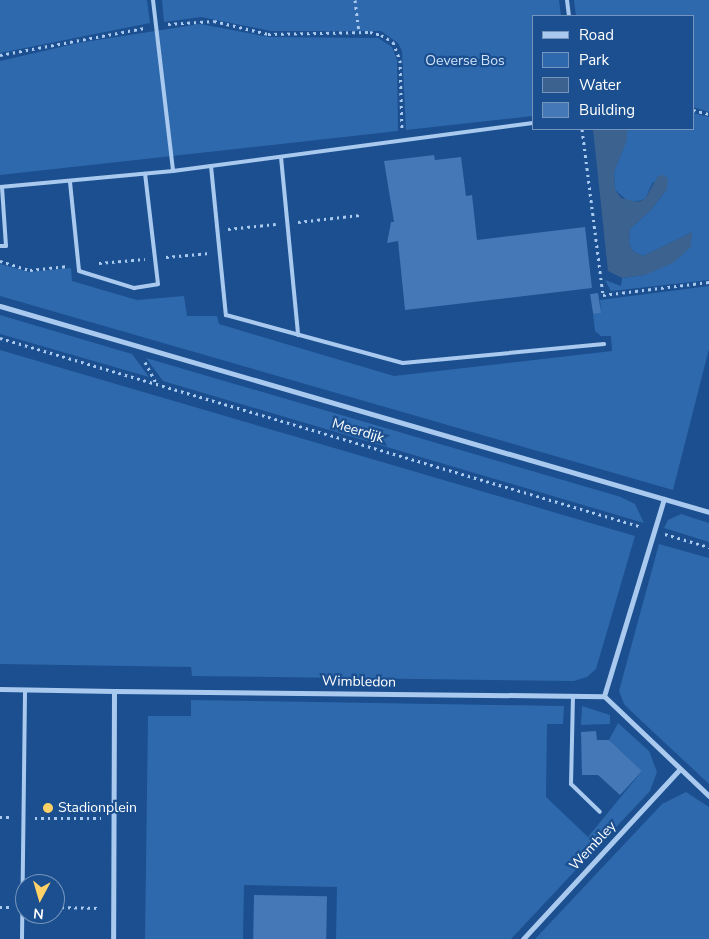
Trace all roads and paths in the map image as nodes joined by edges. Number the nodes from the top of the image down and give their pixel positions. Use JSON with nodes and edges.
{"nodes":[{"id":1,"x":153,"y":0,"type":"edge"},
{"id":2,"x":355,"y":0,"type":"edge"},
{"id":3,"x":567,"y":0,"type":"edge"},
{"id":4,"x":569,"y":15,"type":"edge"},
{"id":5,"x":156,"y":26,"type":"junction"},
{"id":6,"x":359,"y":32,"type":"junction"},
{"id":7,"x":0,"y":55,"type":"edge"},
{"id":8,"x":694,"y":110,"type":"edge"},
{"id":9,"x":709,"y":114,"type":"edge"},
{"id":10,"x":532,"y":123,"type":"edge"},
{"id":11,"x":582,"y":130,"type":"edge"},
{"id":12,"x":402,"y":141,"type":"junction"},
{"id":13,"x":281,"y":157,"type":"junction"},
{"id":14,"x":211,"y":166,"type":"junction"},
{"id":15,"x":173,"y":171,"type":"junction"},
{"id":16,"x":145,"y":174,"type":"junction"},
{"id":17,"x":70,"y":182,"type":"junction"},
{"id":18,"x":1,"y":188,"type":"edge"},
{"id":19,"x":0,"y":246,"type":"edge"},
{"id":20,"x":220,"y":252,"type":"junction"},
{"id":21,"x":154,"y":258,"type":"junction"},
{"id":22,"x":0,"y":261,"type":"edge"},
{"id":23,"x":79,"y":265,"type":"junction"},
{"id":24,"x":709,"y":282,"type":"edge"},
{"id":25,"x":0,"y":306,"type":"edge"},
{"id":26,"x":298,"y":335,"type":"junction"},
{"id":27,"x":0,"y":338,"type":"edge"},
{"id":28,"x":604,"y":344,"type":"dead end"},
{"id":29,"x":136,"y":346,"type":"junction"},
{"id":30,"x":157,"y":383,"type":"junction"},
{"id":31,"x":664,"y":499,"type":"junction"},
{"id":32,"x":709,"y":512,"type":"edge"},
{"id":33,"x":654,"y":531,"type":"junction"},
{"id":34,"x":709,"y":547,"type":"edge"},
{"id":35,"x":0,"y":689,"type":"edge"},
{"id":36,"x":25,"y":690,"type":"junction"},
{"id":37,"x":114,"y":691,"type":"junction"},
{"id":38,"x":573,"y":696,"type":"junction"},
{"id":39,"x":604,"y":696,"type":"junction"},
{"id":40,"x":680,"y":769,"type":"junction"},
{"id":41,"x":709,"y":796,"type":"edge"},
{"id":42,"x":600,"y":812,"type":"dead end"},
{"id":43,"x":0,"y":817,"type":"edge"},
{"id":44,"x":24,"y":818,"type":"junction"},
{"id":45,"x":114,"y":818,"type":"junction"},
{"id":46,"x":65,"y":907,"type":"edge"},
{"id":47,"x":114,"y":908,"type":"junction"},
{"id":48,"x":22,"y":939,"type":"edge"},
{"id":49,"x":113,"y":939,"type":"edge"},
{"id":50,"x":523,"y":939,"type":"edge"}],
"edges":[{"from":1,"to":5,"type":"lane"},
{"from":2,"to":6,"type":"path"},
{"from":3,"to":4,"type":"lane"},
{"from":5,"to":6,"type":"path"},
{"from":5,"to":7,"type":"path"},
{"from":5,"to":15,"type":"lane"},
{"from":6,"to":12,"type":"path"},
{"from":8,"to":9,"type":"path"},
{"from":10,"to":12,"type":"lane"},
{"from":11,"to":24,"type":"path"},
{"from":12,"to":13,"type":"lane"},
{"from":13,"to":14,"type":"lane"},
{"from":13,"to":26,"type":"lane"},
{"from":14,"to":15,"type":"lane"},
{"from":14,"to":20,"type":"lane"},
{"from":15,"to":16,"type":"lane"},
{"from":16,"to":17,"type":"lane"},
{"from":16,"to":21,"type":"lane"},
{"from":17,"to":18,"type":"lane"},
{"from":17,"to":23,"type":"lane"},
{"from":18,"to":19,"type":"lane"},
{"from":20,"to":21,"type":"path"},
{"from":20,"to":26,"type":"lane"},
{"from":21,"to":23,"type":"path"},
{"from":21,"to":23,"type":"lane"},
{"from":22,"to":23,"type":"path"},
{"from":25,"to":29,"type":"street","name":"Meerdijk"},
{"from":26,"to":28,"type":"lane"},
{"from":27,"to":30,"type":"path","name":"Meerdijk"},
{"from":29,"to":30,"type":"path"},
{"from":29,"to":31,"type":"street","name":"Meerdijk"},
{"from":30,"to":33,"type":"path","name":"Meerdijk"},
{"from":31,"to":32,"type":"street","name":"Meerdijk"},
{"from":31,"to":33,"type":"street"},
{"from":33,"to":34,"type":"path","name":"Meerdijk"},
{"from":33,"to":39,"type":"street"},
{"from":35,"to":36,"type":"street"},
{"from":36,"to":37,"type":"street"},
{"from":36,"to":44,"type":"lane"},
{"from":37,"to":38,"type":"street","name":"Wimbledon"},
{"from":37,"to":45,"type":"street"},
{"from":38,"to":39,"type":"street","name":"Wimbledon"},
{"from":38,"to":42,"type":"lane"},
{"from":39,"to":40,"type":"street"},
{"from":40,"to":41,"type":"street"},
{"from":40,"to":50,"type":"street","name":"Wembley"},
{"from":43,"to":44,"type":"path"},
{"from":44,"to":45,"type":"path"},
{"from":44,"to":48,"type":"lane"},
{"from":45,"to":47,"type":"street"},
{"from":46,"to":47,"type":"path"},
{"from":47,"to":49,"type":"street"}]}
